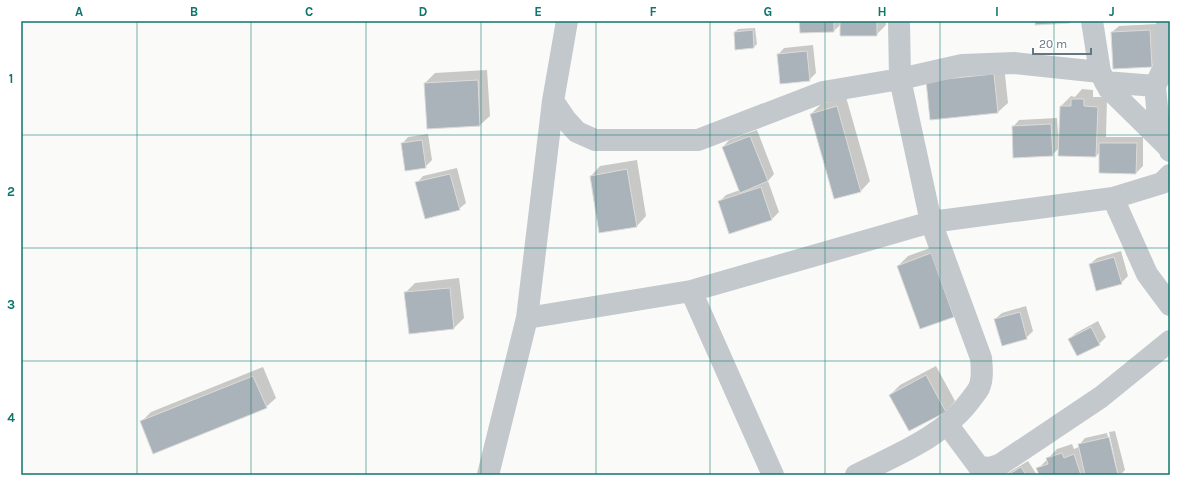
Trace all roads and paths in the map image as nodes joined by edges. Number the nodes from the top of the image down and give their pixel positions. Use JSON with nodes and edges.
{"nodes":[{"id":1,"x":567,"y":21,"type":"edge"},
{"id":2,"x":899,"y":21,"type":"edge"},
{"id":3,"x":1092,"y":21,"type":"edge"},
{"id":4,"x":1167,"y":21,"type":"edge"},
{"id":5,"x":1102,"y":77,"type":"junction"},
{"id":6,"x":900,"y":79,"type":"junction"},
{"id":7,"x":1155,"y":86,"type":"junction"},
{"id":8,"x":553,"y":101,"type":"junction"},
{"id":9,"x":1165,"y":145,"type":"edge"},
{"id":10,"x":1170,"y":175,"type":"edge"},
{"id":11,"x":1113,"y":198,"type":"junction"},
{"id":12,"x":931,"y":222,"type":"junction"},
{"id":13,"x":691,"y":291,"type":"junction"},
{"id":14,"x":1170,"y":305,"type":"edge"},
{"id":15,"x":527,"y":318,"type":"junction"},
{"id":16,"x":1170,"y":341,"type":"edge"},
{"id":17,"x":947,"y":424,"type":"junction"},
{"id":18,"x":488,"y":475,"type":"edge"},
{"id":19,"x":773,"y":475,"type":"edge"},
{"id":20,"x":856,"y":475,"type":"edge"}],
"edges":[{"from":1,"to":8,"type":"street"},
{"from":2,"to":6,"type":"street"},
{"from":3,"to":5,"type":"street"},
{"from":4,"to":7,"type":"street"},
{"from":5,"to":6,"type":"street"},
{"from":5,"to":7,"type":"street"},
{"from":5,"to":9,"type":"street"},
{"from":6,"to":8,"type":"street"},
{"from":6,"to":12,"type":"street"},
{"from":7,"to":9,"type":"street"},
{"from":8,"to":15,"type":"street"},
{"from":10,"to":11,"type":"street"},
{"from":11,"to":12,"type":"street"},
{"from":11,"to":14,"type":"street"},
{"from":12,"to":13,"type":"street"},
{"from":12,"to":17,"type":"street"},
{"from":13,"to":15,"type":"street"},
{"from":13,"to":19,"type":"street"},
{"from":15,"to":18,"type":"street"},
{"from":16,"to":17,"type":"street"},
{"from":17,"to":20,"type":"street"}]}
